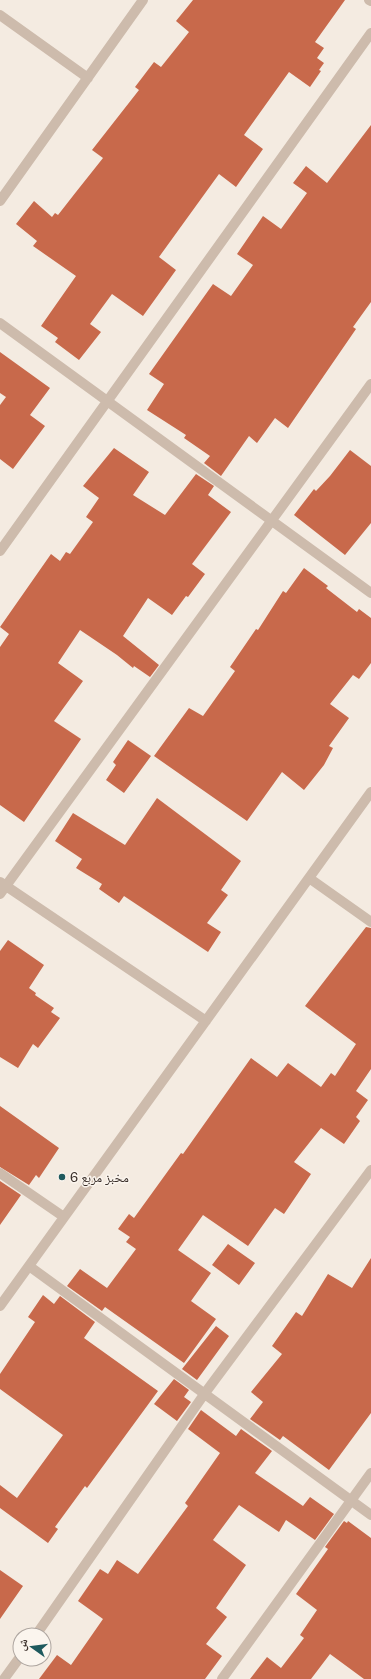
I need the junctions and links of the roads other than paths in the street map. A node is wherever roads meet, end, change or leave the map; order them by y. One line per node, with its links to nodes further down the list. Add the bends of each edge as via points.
1 (143, 0): 4 (street)
2 (0, 15): 4 (street)
3 (371, 33): 8 (street)
4 (88, 78): 5 (street)
5 (0, 201)
6 (0, 323): 8 (street)
7 (371, 384): 9 (street)
8 (108, 401): 9 (street); 10 (street)
9 (271, 521): 11 (street); 14 (street)
10 (0, 552)
11 (371, 594)
12 (371, 792): 13 (street)
13 (309, 878): 15 (street); 16 (street)
14 (2, 887): 16 (street)
15 (371, 922)
16 (206, 1021): 19 (street)
17 (371, 1170): 22 (street)
18 (0, 1173): 19 (street)
19 (64, 1217): 20 (street)
20 (29, 1266): 21 (street); 22 (street)
21 (0, 1306)
22 (205, 1393): 24 (street); 26 (street)
23 (371, 1473): 24 (street)
24 (351, 1500): 25 (street); 29 (street)
25 (371, 1515)
26 (42, 1627)
27 (13, 1667): 28 (street)
28 (4, 1679)
29 (222, 1679)

